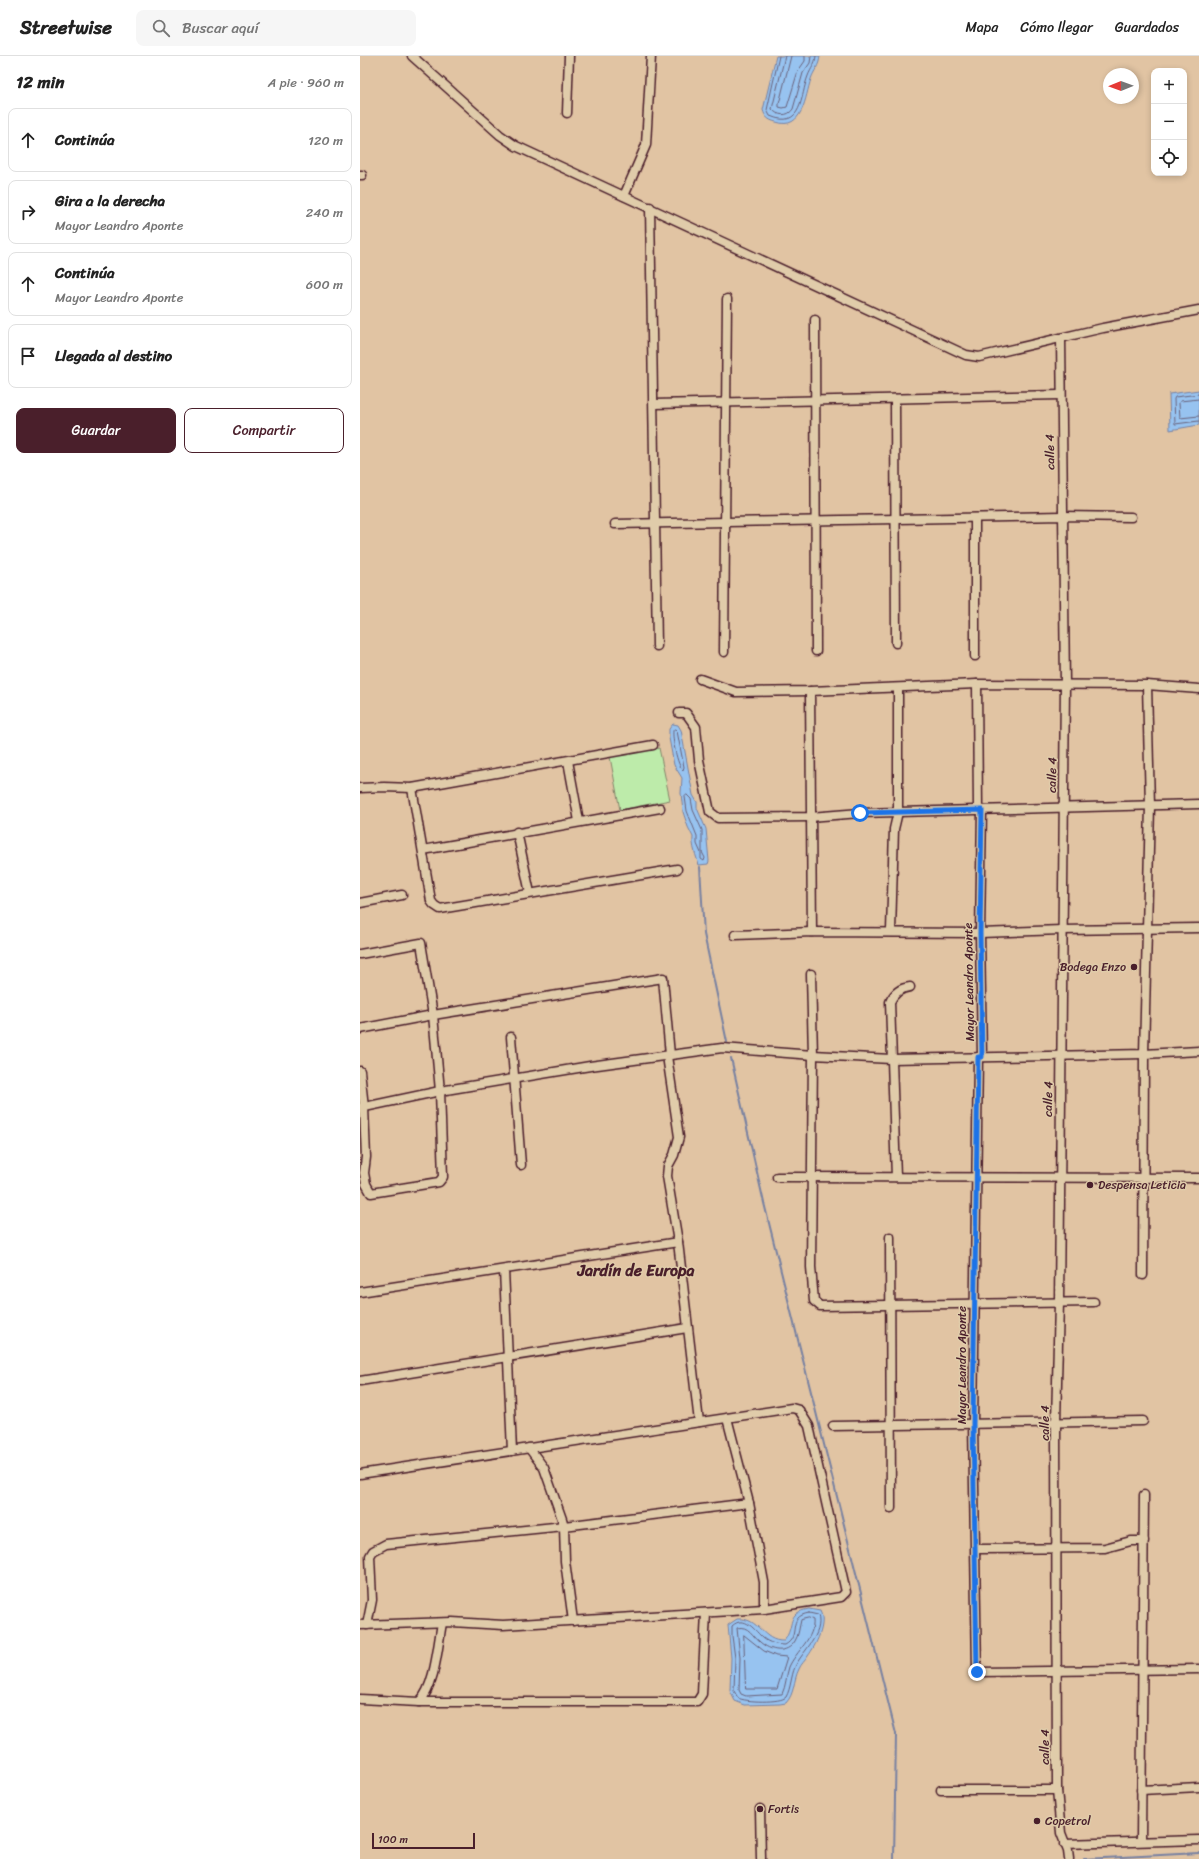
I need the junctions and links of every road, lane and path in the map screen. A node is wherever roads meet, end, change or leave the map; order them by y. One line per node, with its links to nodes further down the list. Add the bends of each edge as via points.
1 (412, 56): 5 (street, via 500,135 516,146)
2 (570, 56): 4 (street)
3 (650, 56): 5 (street, via 646,145)
4 (567, 113)
5 (624, 196): 6 (street)
6 (650, 207): 10 (street, via 966,354 979,357); 15 (street)
7 (727, 299): 14 (street)
8 (1199, 310): 10 (street)
9 (815, 320): 13 (street)
10 (1061, 338): 11 (street, calle 4)
11 (1061, 395): 12 (street); 16 (street, calle 4)
12 (895, 399): 13 (street); 19 (street)
13 (815, 400): 14 (street); 20 (street)
14 (726, 402): 15 (street); 21 (street)
15 (654, 404): 22 (street)
16 (1062, 516): 17 (street); 18 (street); 31 (street, calle 4)
17 (1131, 517)
18 (975, 518): 19 (street); 28 (street)
19 (895, 519): 20 (street); 24 (street)
20 (815, 520): 21 (street); 26 (street)
21 (725, 522): 22 (street); 27 (street)
22 (656, 523): 23 (street); 25 (street)
23 (615, 524)
24 (896, 643)
25 (657, 646)
26 (816, 651)
27 (724, 652)
28 (975, 656)
29 (700, 679): 35 (street, via 736,692)
30 (977, 684): 31 (street); 33 (street); 45 (street, Mayor Leandro Aponte)
31 (1064, 685): 32 (street); 43 (street, calle 4)
32 (1147, 685): 34 (street); 42 (street)
33 (898, 688): 35 (street); 46 (street)
34 (1199, 690)
35 (810, 691): 47 (street)
36 (679, 713): 47 (street, via 686,713 696,727 699,760 710,812 718,818)
37 (652, 745): 38 (street)
38 (568, 761): 40 (street); 48 (street)
39 (360, 788): 40 (street)
40 (412, 788): 50 (street)
41 (1199, 804): 42 (street)
42 (1150, 806): 43 (street); 56 (street)
43 (1063, 807): 45 (street); 57 (street, calle 4)
44 (660, 808): 48 (street)
45 (980, 810): 46 (street); 60 (street, Mayor Leandro Aponte)
46 (898, 812): 47 (street); 58 (street, via 894,828)
47 (810, 817): 59 (street)
48 (579, 821): 49 (street)
49 (517, 832): 50 (street); 52 (street)
50 (423, 850): 52 (street, via 431,900 440,909)
51 (676, 869): 52 (street)
52 (530, 893)
53 (402, 895): 54 (street)
54 (360, 903)
55 (1199, 928): 56 (street)
56 (1146, 929): 57 (street); 70 (street)
57 (1062, 930): 60 (street); 69 (street, calle 4)
58 (891, 931): 59 (street); 60 (street)
59 (812, 932): 61 (street)
60 (980, 933): 73 (street, Mayor Leandro Aponte)
61 (735, 935)
62 (360, 954): 65 (street, via 421,943)
63 (811, 974): 72 (street)
64 (910, 987): 74 (street, via 893,994 890,1002)
65 (433, 1015): 66 (street); 71 (street, via 663,978); 77 (street)
66 (360, 1029)
67 (511, 1037): 76 (street)
68 (1199, 1051): 70 (street)
69 (1061, 1054): 70 (street); 73 (street); 84 (street, calle 4)
70 (1144, 1054): 85 (street)
71 (668, 1055): 72 (street, via 722,1048); 76 (street); 88 (street, via 679,1137 667,1176)
72 (813, 1055): 74 (street); 82 (street)
73 (980, 1057): 74 (street); 80 (street, Mayor Leandro Aponte)
74 (891, 1059): 83 (street)
75 (360, 1071): 78 (street)
76 (516, 1079): 77 (street); 79 (street)
77 (440, 1091): 78 (street); 78 (street, via 443,1177 439,1182 372,1193 366,1184 364,1173 366,1157)
78 (362, 1108)
79 (521, 1165)
80 (976, 1176): 83 (street); 84 (street); 95 (street, Mayor Leandro Aponte)
81 (777, 1177): 82 (street)
82 (812, 1177): 83 (street); 94 (street, via 811,1267 814,1301 820,1306)
83 (896, 1177)
84 (1059, 1178): 85 (street); 92 (street, calle 4)
85 (1143, 1178): 86 (street); 90 (street)
86 (1199, 1178)
87 (890, 1237): 94 (street)
88 (678, 1242): 89 (street); 96 (street)
89 (504, 1270): 91 (street); 97 (street)
90 (1143, 1275)
91 (360, 1292)
92 (1059, 1302): 93 (street); 95 (street); 101 (street, calle 4)
93 (1094, 1302)
94 (890, 1305): 95 (street); 105 (street)
95 (974, 1305): 103 (street, Mayor Leandro Aponte)
96 (687, 1328): 97 (street); 100 (street)
97 (508, 1358): 98 (street); 107 (street)
98 (360, 1381)
99 (727, 1418): 100 (street); 110 (street); 116 (street, via 792,1408 800,1410 809,1426 846,1586 846,1592 841,1597)
100 (699, 1422): 106 (street)
101 (1056, 1422): 102 (street); 103 (street); 115 (street, calle 4)
102 (1143, 1422)
103 (973, 1424): 105 (street); 114 (street, Mayor Leandro Aponte)
104 (833, 1426): 105 (street)
105 (890, 1426): 111 (street)
106 (530, 1448): 107 (street); 112 (street, via 544,1468)
107 (512, 1451): 108 (street)
108 (360, 1474)
109 (1144, 1495): 113 (street)
110 (749, 1503): 112 (street); 116 (street, via 764,1582)
111 (891, 1508)
112 (564, 1526): 118 (street, via 564,1561); 120 (street, via 386,1544 373,1551 370,1556 372,1600)
113 (1144, 1541): 115 (street, via 1131,1541 1105,1548); 121 (street)
114 (976, 1549): 115 (street); 123 (street, Mayor Leandro Aponte, via 977,1672)
115 (1057, 1549): 123 (street, calle 4)
116 (764, 1610): 117 (street)
117 (706, 1613): 118 (street); 125 (street, via 702,1694 697,1702)
118 (573, 1621): 119 (street, via 503,1626)
119 (442, 1623): 120 (street); 125 (street, via 431,1682 425,1697)
120 (364, 1625)
121 (1142, 1669): 122 (street); 123 (street); 129 (street)
122 (1199, 1669)
123 (1058, 1671): 128 (street, calle 4)
124 (360, 1699): 125 (street)
125 (419, 1702)
126 (1199, 1787): 129 (street)
127 (941, 1790): 128 (street)
128 (1057, 1790): 133 (street, calle 4, via 1061,1833)
129 (1142, 1790): 132 (street)
130 (760, 1809): 134 (street)
131 (1199, 1840): 132 (street)
132 (1141, 1841): 133 (street)
133 (1067, 1851)
134 (761, 1859)

